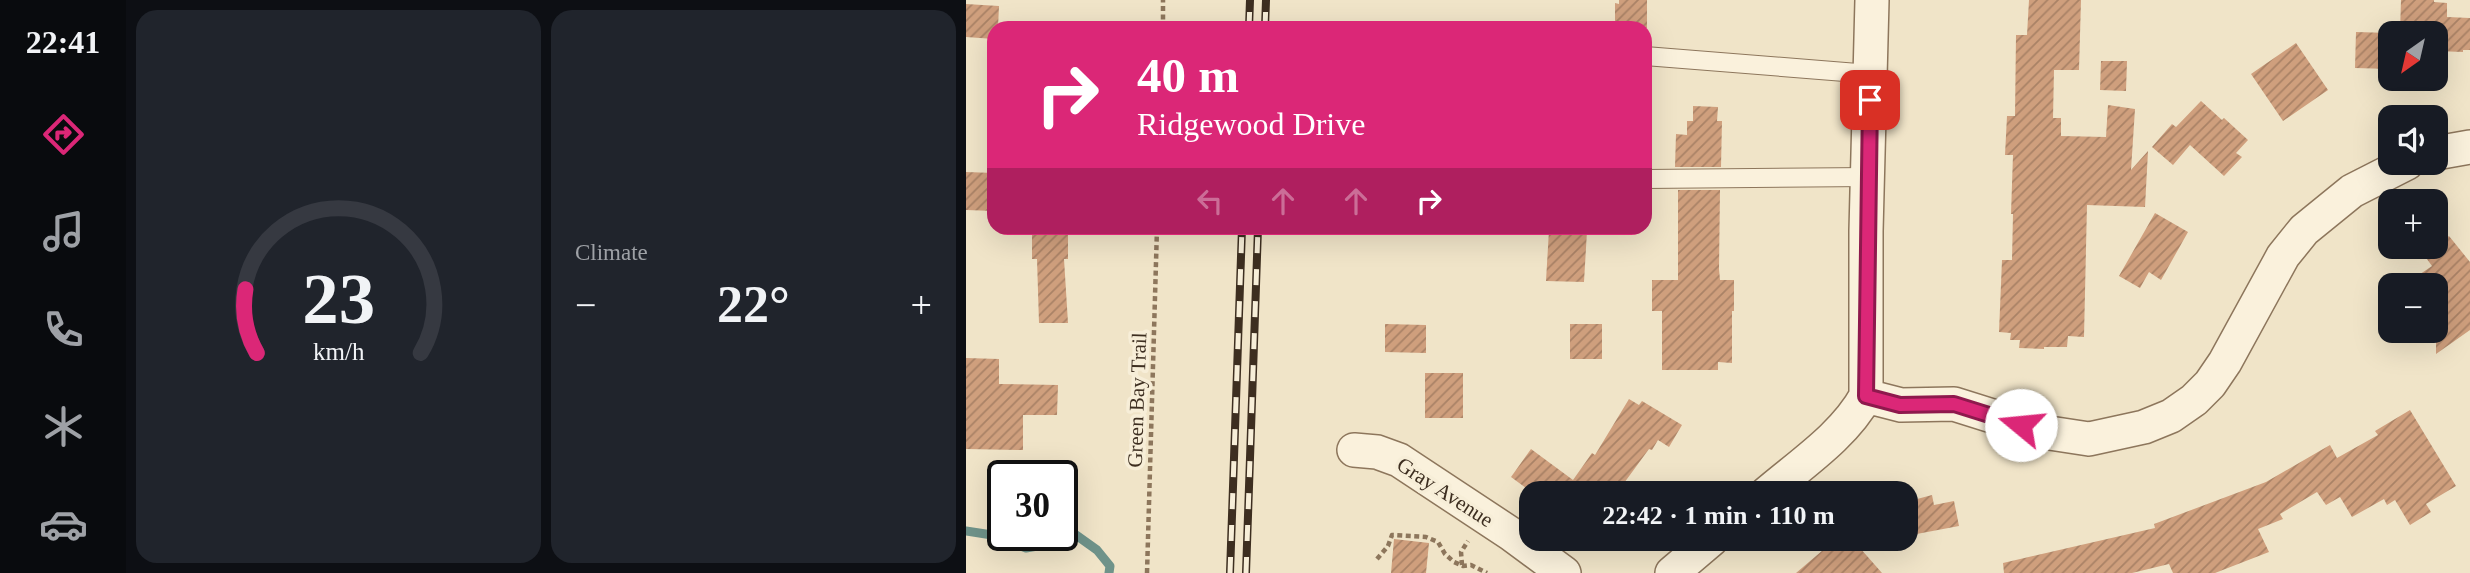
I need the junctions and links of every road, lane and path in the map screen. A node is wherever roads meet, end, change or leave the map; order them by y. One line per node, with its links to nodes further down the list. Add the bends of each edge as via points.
1 (1163, 0): 3 (path)
2 (1872, 0): 5 (street)
3 (1163, 21)
4 (1652, 57): 5 (lane)
5 (1870, 74): 9 (street)
6 (2470, 146): 7 (street)
7 (2448, 151)
8 (2383, 175): 12 (street, via 2352,191 2304,230 2283,256 2210,384 2171,416 2089,439 2043,432 1954,404 1900,405)
9 (1869, 177): 10 (lane); 12 (street)
10 (1652, 179)
11 (1157, 235): 19 (path, Green Bay Trail)
12 (1866, 396): 14 (street, via 1856,414)
13 (1354, 450): 21 (street, Gray Avenue, via 1399,460)
14 (1781, 481)
15 (1470, 538): 18 (path, via 1461,552)
16 (1698, 551): 22 (street)
17 (1377, 559): 18 (path, via 1392,535 1426,537)
18 (1463, 566): 20 (path)
19 (1147, 573)
20 (1487, 573)
21 (1564, 573)
22 (1672, 573)

